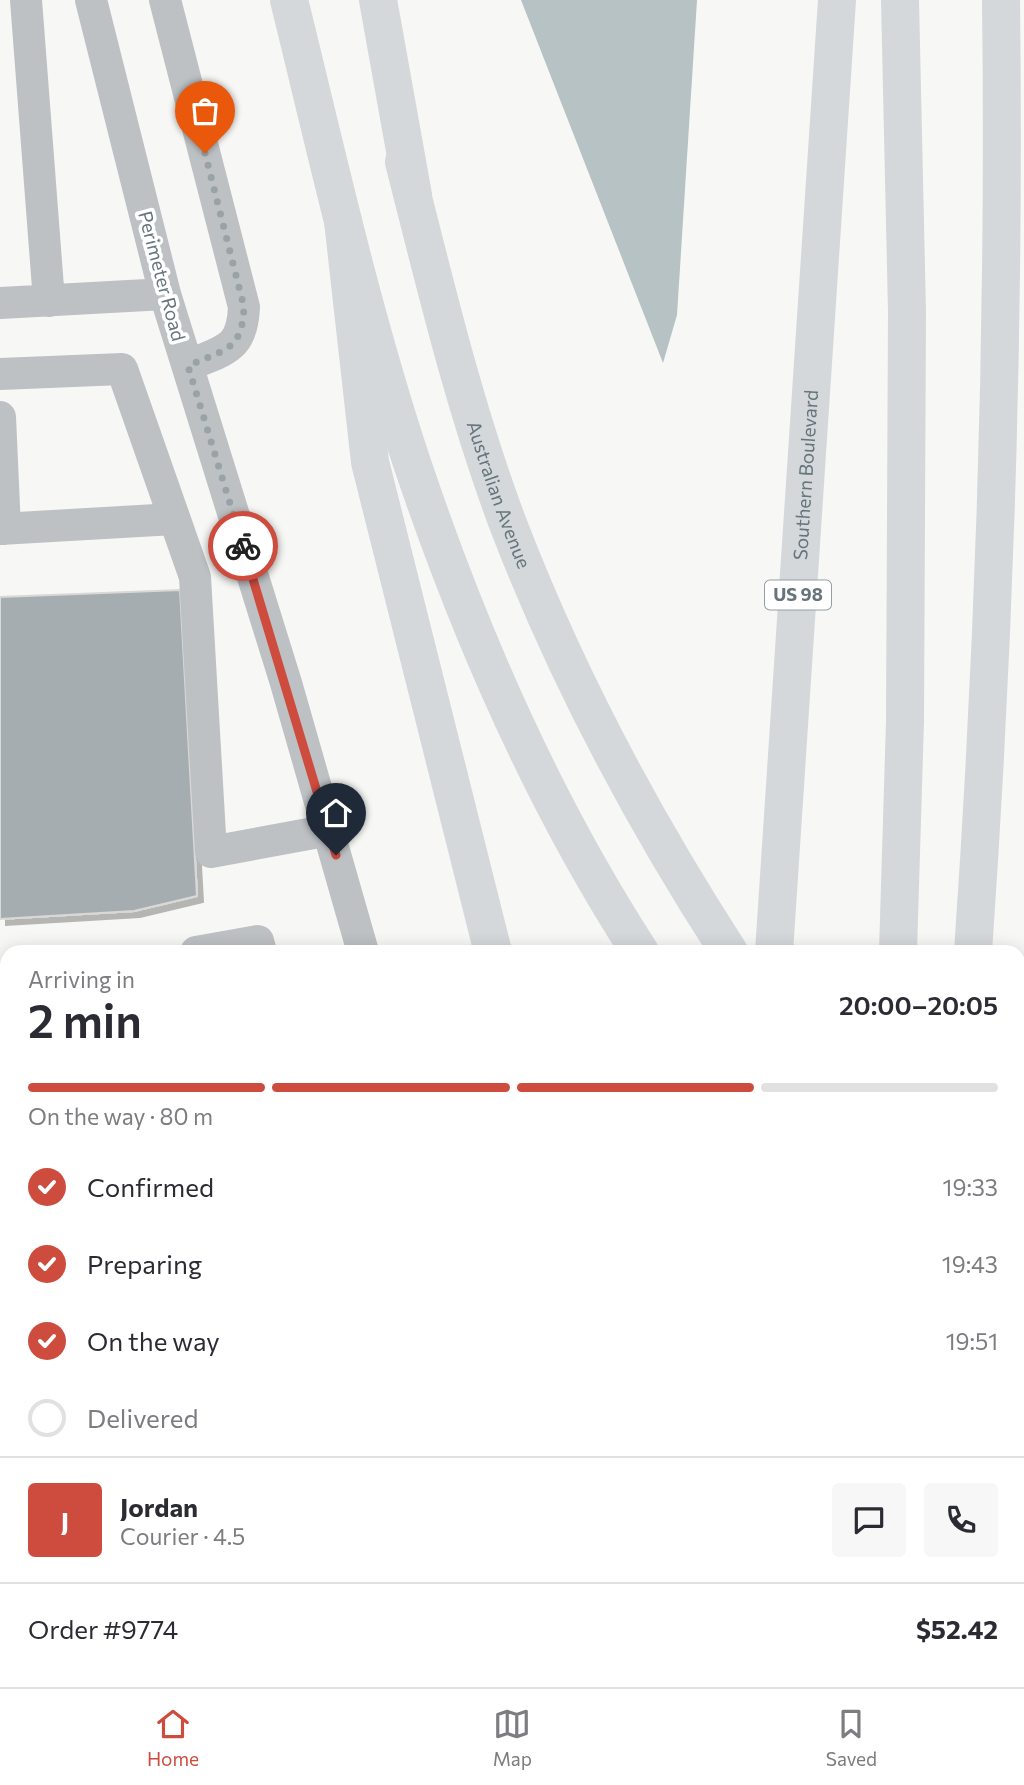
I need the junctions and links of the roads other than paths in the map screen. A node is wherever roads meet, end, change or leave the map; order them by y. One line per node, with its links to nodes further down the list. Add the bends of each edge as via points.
1 (26, 0): 14 (street)
2 (91, 0): 13 (street, Perimeter Road)
3 (165, 0): 16 (street, via 244,307 243,330 233,345)
4 (289, 0): 12 (main road)
5 (363, 0): 11 (main road, Australian Avenue)
6 (379, 0): 11 (main road)
7 (837, 0): 29 (main road, Southern Boulevard / US 98)
8 (900, 0): 30 (main road, via 907,313 905,721)
9 (1001, 0): 10 (main road)
10 (1013, 69): 22 (main road)
11 (413, 195): 28 (main road, Australian Avenue, via 464,393 508,522 603,741)
12 (343, 221): 26 (main road, via 370,462); 27 (main road, via 401,427 459,590 547,785)
13 (166, 294): 14 (street); 16 (street, Perimeter Road)
14 (49, 301): 15 (street)
15 (0, 303)
16 (188, 366): 21 (street, Perimeter Road)
17 (0, 374): 19 (street, via 122,369)
18 (0, 417): 20 (street)
19 (174, 519): 20 (street); 21 (street, via 195,577 211,852)
20 (3, 529)
21 (330, 830): 25 (street, Perimeter Road)
22 (978, 883): 31 (main road); 32 (main road)
23 (235, 945): 24 (street, via 258,941)
24 (259, 945)
25 (361, 945)
26 (491, 945)
27 (636, 945)
28 (725, 945)
29 (774, 945)
30 (898, 945)
31 (974, 945)
32 (984, 945)

